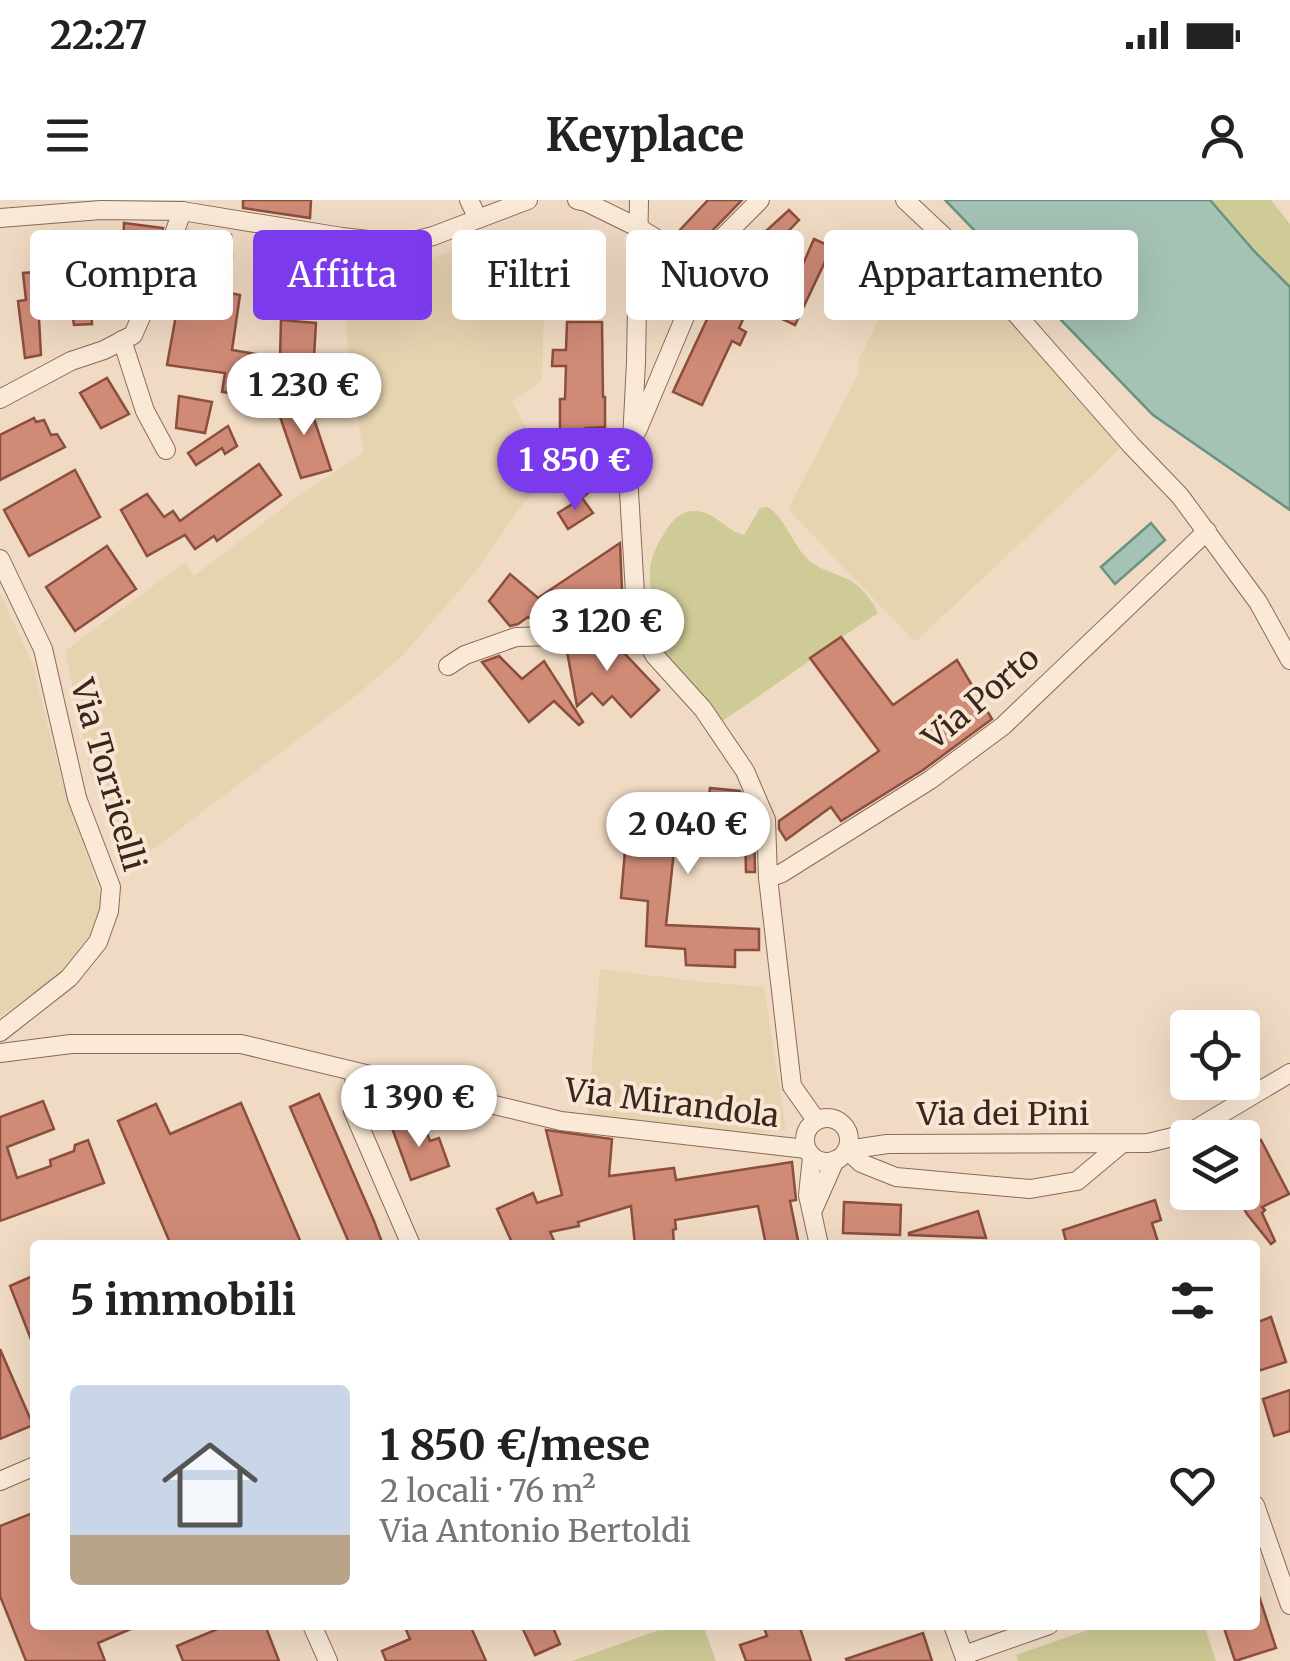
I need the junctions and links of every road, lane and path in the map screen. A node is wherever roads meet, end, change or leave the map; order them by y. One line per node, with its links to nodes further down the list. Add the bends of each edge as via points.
1 (469, 200): 9 (street)
2 (528, 200): 9 (street)
3 (577, 200): 10 (street)
4 (638, 200): 10 (street)
5 (760, 200): 12 (street)
6 (905, 200): 20 (street, via 969,260)
7 (193, 208): 8 (street); 9 (street, via 402,244); 14 (street, via 133,334)
8 (0, 218)
9 (478, 219)
10 (639, 228): 11 (street); 15 (street)
11 (642, 230)
12 (730, 230)
13 (684, 320): 16 (street)
14 (122, 340): 17 (street); 19 (street)
15 (636, 362): 16 (street); 18 (street)
16 (664, 367): 18 (street)
17 (0, 399)
18 (632, 440): 22 (street)
19 (166, 450)
20 (1207, 531): 23 (street); 25 (street, Via Porto, via 1003,726 930,780)
21 (0, 559): 26 (street, Via Torricelli, via 42,649 78,798 111,887 98,942 70,978)
22 (635, 598): 24 (street, via 558,636 516,637); 25 (street, via 655,656 703,708 745,771 766,820)
23 (1290, 660)
24 (448, 666)
25 (768, 878): 30 (street, via 792,1086)
26 (0, 1032)
27 (0, 1053): 28 (street, Via Mirandola, via 71,1044 241,1044)
28 (355, 1073): 34 (street, Via Mirandola, via 561,1122); 37 (street, via 353,1111)
29 (1290, 1073): 32 (street, Via dei Pini, via 1190,1134)
30 (816, 1120): 33 (street, via 843,1124); 34 (street, via 804,1138)
31 (1074, 1144): 32 (street, Via dei Pini); 33 (street, Via dei Pini); 35 (street, via 1086,1158)
32 (1120, 1145): 35 (street, Via dei Pini)
33 (844, 1147): 34 (street, via 822,1162); 35 (street, Via dei Pini, via 861,1163 896,1177 1030,1190); 36 (street)
34 (809, 1153): 36 (street)
35 (1077, 1181)
36 (813, 1210): 38 (street)
37 (409, 1240)
38 (818, 1240)
39 (30, 1468): 40 (street)
40 (0, 1481)
41 (1263, 1553): 42 (street)
42 (1290, 1604)
43 (314, 1630): 47 (street)
44 (955, 1630): 46 (street)
45 (1036, 1630): 46 (street)
46 (965, 1658)
47 (328, 1661)

